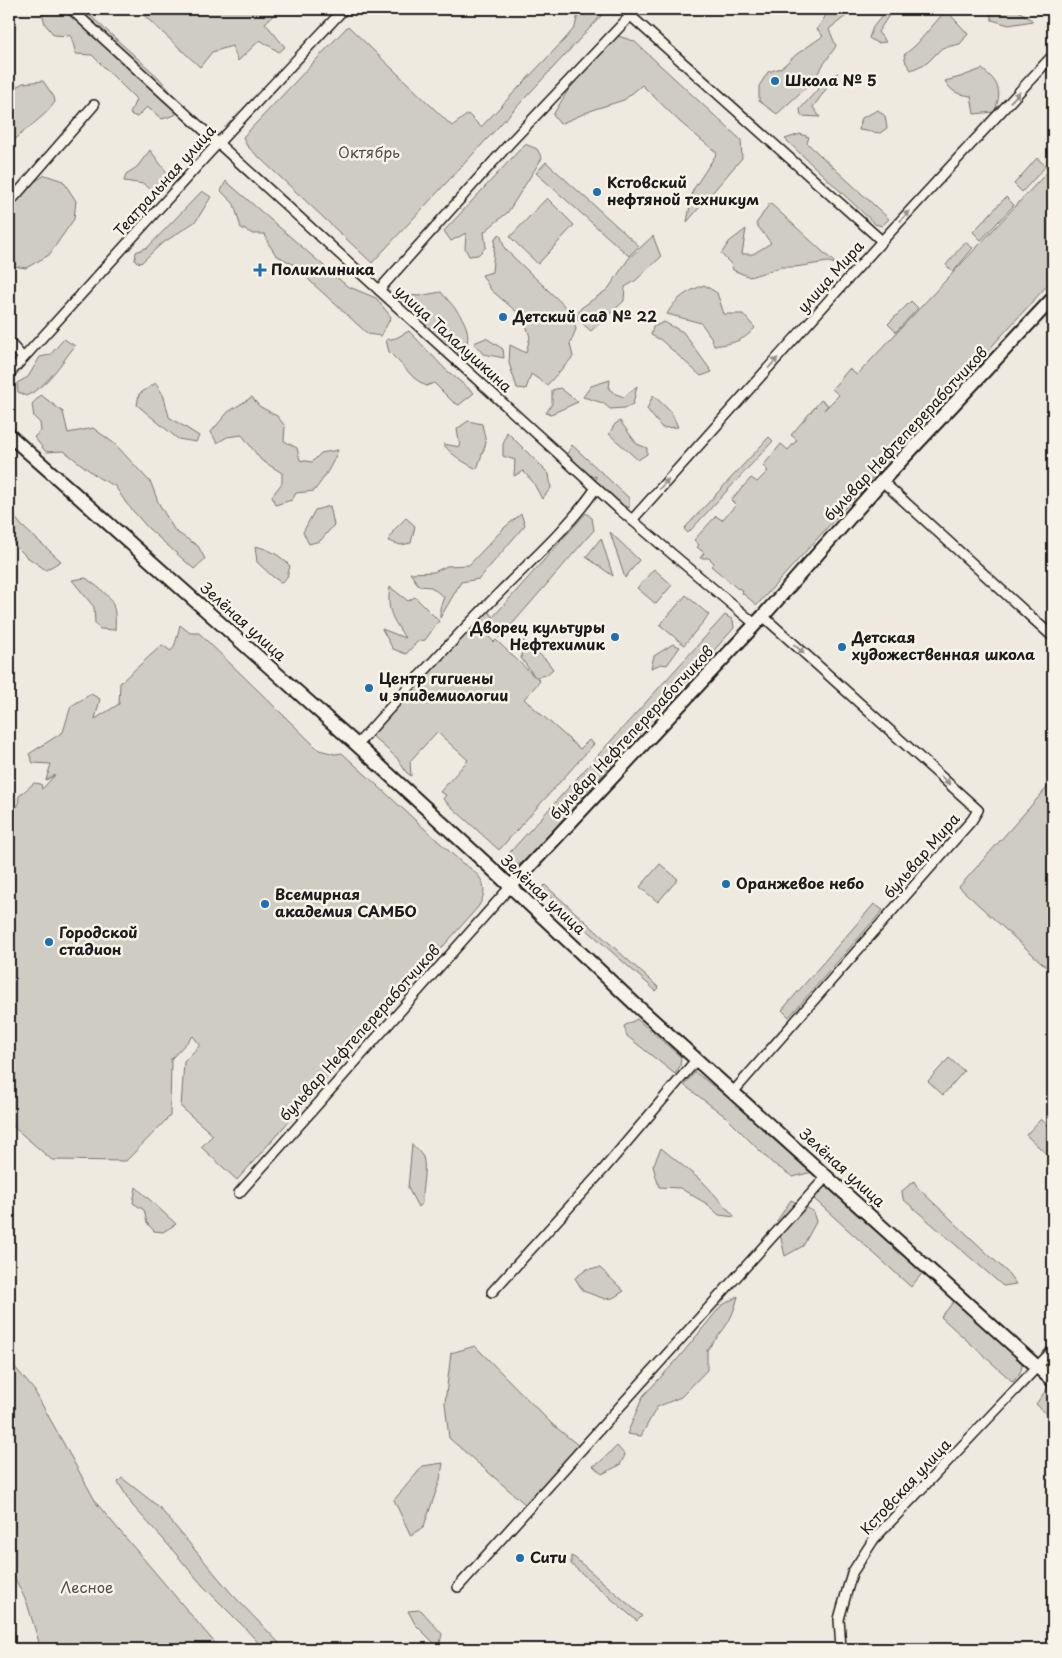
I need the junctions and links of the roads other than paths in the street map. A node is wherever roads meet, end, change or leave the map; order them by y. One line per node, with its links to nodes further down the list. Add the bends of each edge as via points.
1 (71, 9): 7 (street, улица Талалушкина)
2 (344, 9): 7 (street, Театральная улица)
3 (623, 9): 4 (street)
4 (631, 16): 9 (street); 10 (street, via 509,144)
5 (1053, 55): 9 (street, улица Мира, one-way to 5)
6 (94, 105): 8 (street)
7 (219, 143): 10 (street, улица Талалушкина); 13 (street, Театральная улица)
8 (9, 203)
9 (882, 241): 18 (street, улица Мира, one-way to 9)
10 (379, 290): 17 (street, улица Талалушкина)
11 (1053, 298): 16 (main road, бульвар Нефтепереработчиков)
12 (9, 342): 13 (street)
13 (23, 358): 14 (street, Театральная улица)
14 (9, 374)
15 (9, 435): 21 (main road, Зелёная улица)
16 (882, 481): 19 (main road, бульвар Нефтепереработчиков); 20 (street)
17 (596, 488): 18 (street, улица Талалушкина); 21 (street, via 559,532 433,660)
18 (632, 520): 19 (street, улица Талалушкина)
19 (759, 620): 22 (main road, бульвар Нефтепереработчиков); 24 (street, бульвар Мира, one-way to 24, via 978,810 957,838)
20 (1053, 637)
21 (357, 745): 22 (main road, Зелёная улица)
22 (511, 886): 23 (main road, Зелёная улица); 26 (street, бульвар Нефтепереработчиков)
23 (697, 1059): 24 (main road, Зелёная улица); 27 (street, via 603,1170)
24 (734, 1091): 25 (main road, Зелёная улица)
25 (827, 1176): 29 (main road, Зелёная улица); 31 (street)
26 (239, 1193)
27 (492, 1292)
28 (1053, 1350): 29 (street, Кстовская улица)
29 (1038, 1367): 30 (main road, Зелёная улица); 32 (street, Кстовская улица, via 874,1539 852,1572 839,1619)
30 (1053, 1381)
31 (458, 1587)
32 (841, 1649)

